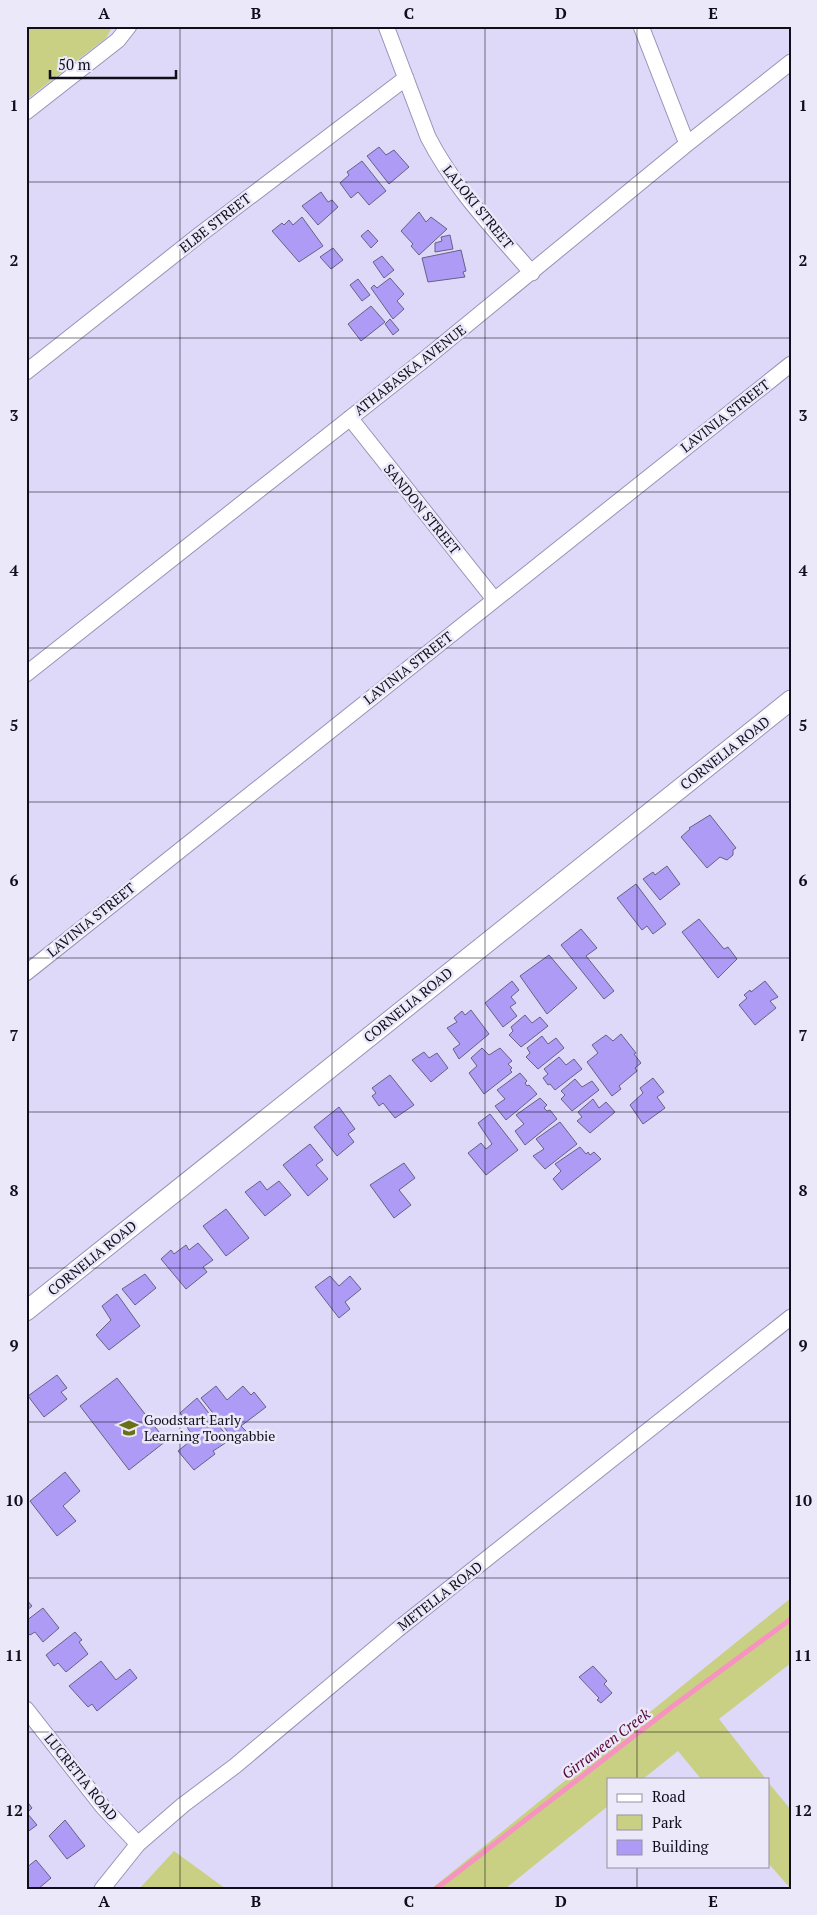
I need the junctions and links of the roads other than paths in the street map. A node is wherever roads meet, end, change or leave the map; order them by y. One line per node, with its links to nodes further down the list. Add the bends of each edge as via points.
1 (129, 26): 6 (street, via 118,40)
2 (386, 26): 5 (street, LALOKI STREET)
3 (641, 26): 7 (street)
4 (791, 62): 7 (street, ATHABASKA AVENUE)
5 (406, 78): 8 (street, LALOKI STREET, via 428,138 446,170); 10 (street, ELBE STREET)
6 (26, 112)
7 (687, 144): 8 (street, ATHABASKA AVENUE)
8 (532, 273): 11 (street, ATHABASKA AVENUE)
9 (791, 364): 12 (street, LAVINIA STREET)
10 (26, 372)
11 (350, 418): 12 (street, SANDON STREET); 13 (street, ATHABASKA AVENUE)
12 (494, 599): 15 (street, LAVINIA STREET)
13 (26, 674)
14 (791, 700): 16 (street, CORNELIA ROAD)
15 (26, 973)
16 (26, 1311)
17 (791, 1317): 19 (street, METELLA ROAD, via 367,1654)
18 (26, 1709): 19 (street, LUCRETIA ROAD)
19 (138, 1844): 20 (street, METELLA ROAD)
20 (102, 1889)

